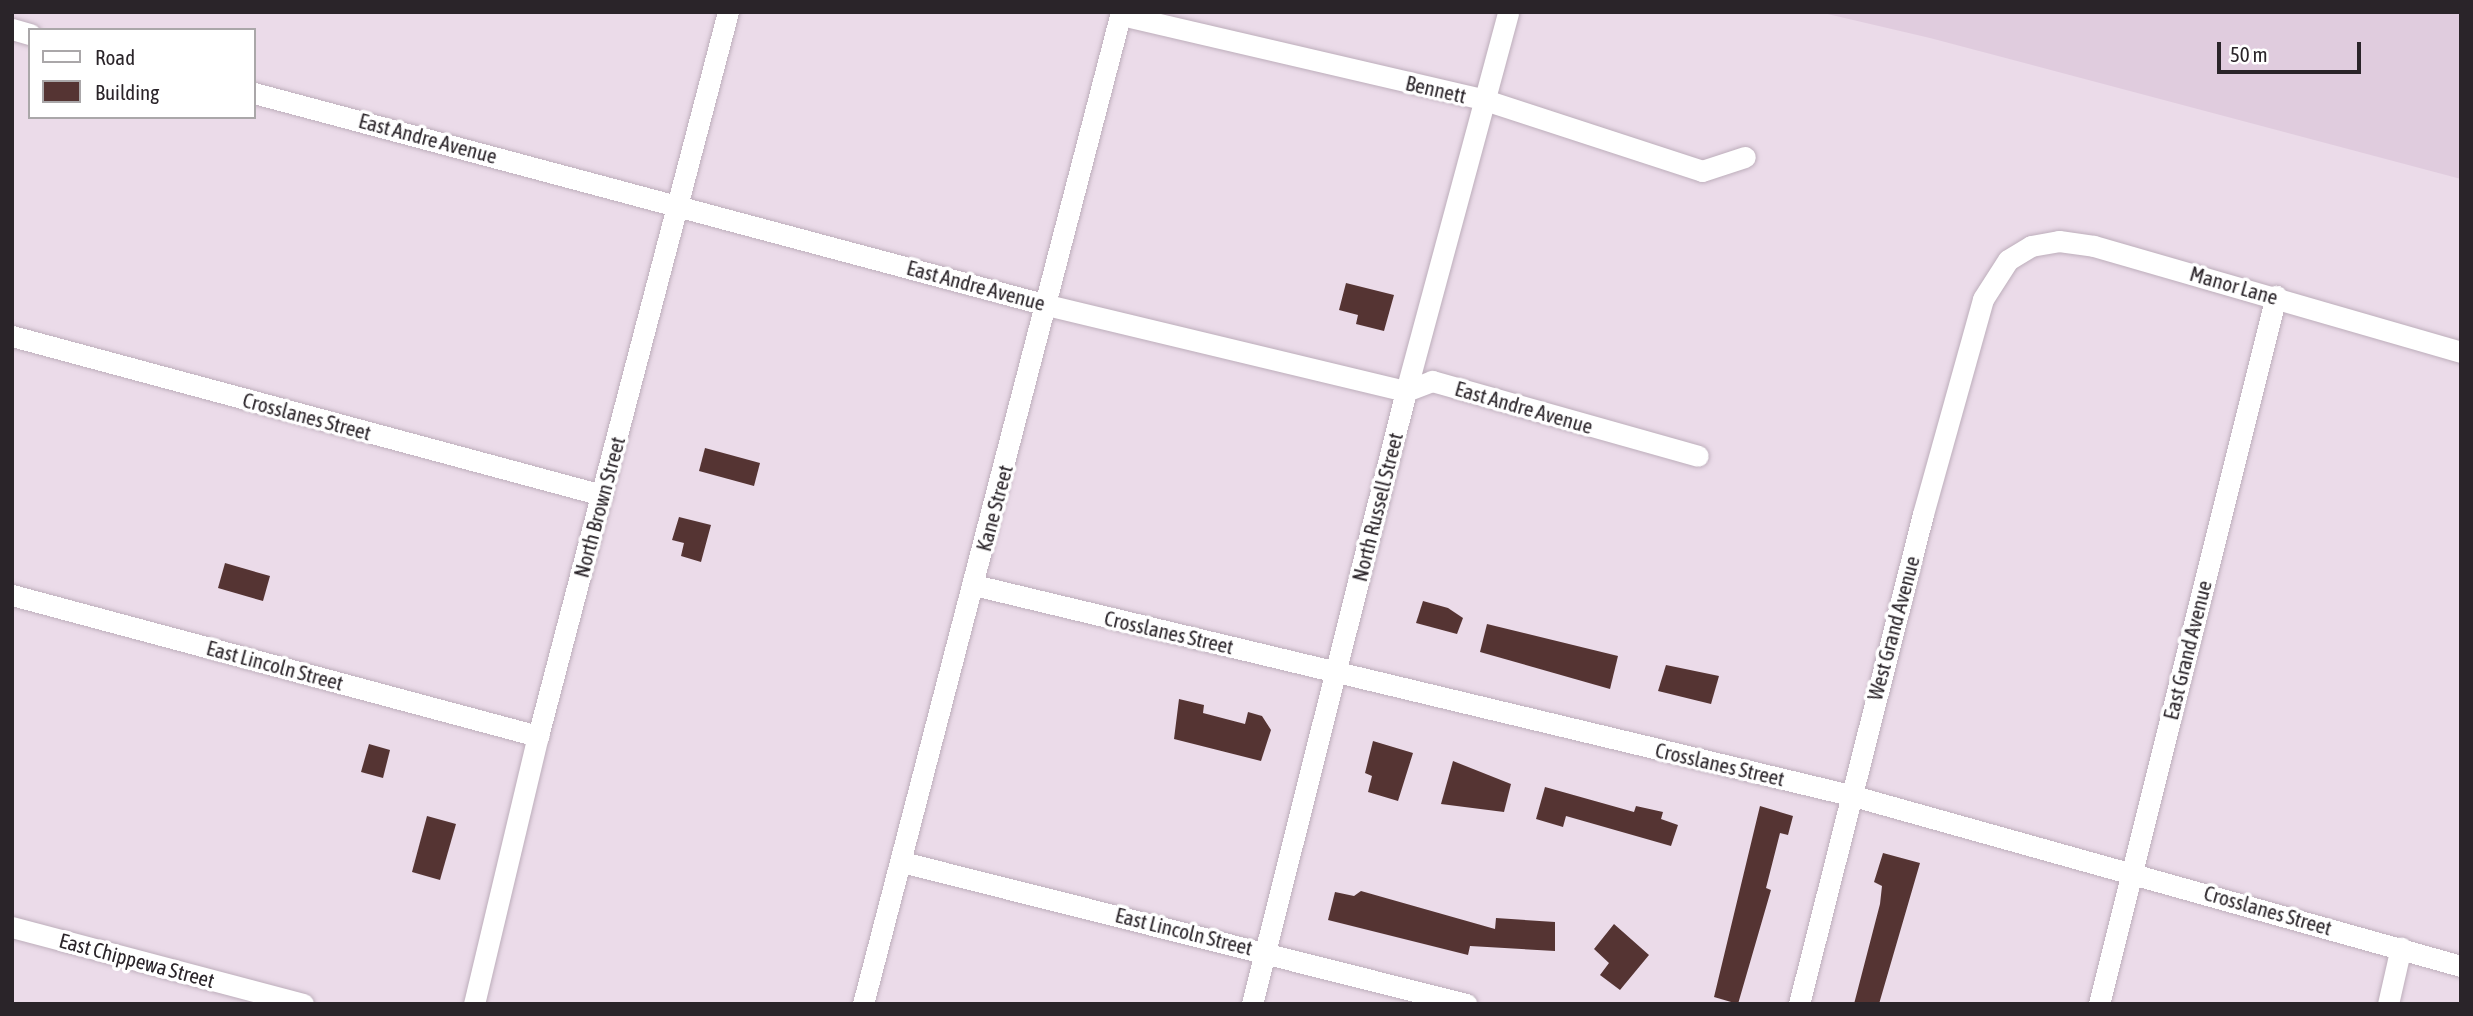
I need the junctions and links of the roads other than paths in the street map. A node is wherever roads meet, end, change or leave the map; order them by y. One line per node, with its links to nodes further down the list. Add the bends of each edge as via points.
1 (728, 12): 7 (street, North Brown Street)
2 (1508, 12): 5 (street, North Russell Street)
3 (1121, 14): 5 (street, Bennett); 10 (street, Kane Street)
4 (256, 94): 7 (street, East Andre Avenue)
5 (1485, 100): 6 (street, Bennett, via 1702,171); 13 (street, North Russell Street)
6 (1745, 157)
7 (681, 205): 10 (street, East Andre Avenue); 15 (street, North Brown Street)
8 (2008, 260): 9 (street, Manor Lane, via 2031,246 2059,241 2094,246); 20 (street, West Grand Avenue, via 1983,299)
9 (2276, 296): 12 (street, Manor Lane); 22 (street, East Grand Avenue)
10 (1047, 305): 13 (street, East Andre Avenue); 16 (street, Kane Street)
11 (12, 336): 15 (street, Crosslanes Street)
12 (2461, 352)
13 (1406, 391): 14 (street, East Andre Avenue, via 1432,382); 18 (street, North Russell Street)
14 (1698, 456)
15 (602, 495): 19 (street, North Brown Street)
16 (974, 585): 18 (street, Crosslanes Street); 21 (street, Kane Street)
17 (12, 595): 19 (street, East Lincoln Street)
18 (1337, 672): 20 (street, Crosslanes Street); 25 (street, North Russell Street)
19 (538, 736): 28 (street, North Brown Street)
20 (1850, 795): 22 (street, Crosslanes Street); 32 (street, West Grand Avenue)
21 (902, 862): 25 (street, East Lincoln Street); 29 (street, Kane Street)
22 (2132, 872): 24 (street, Crosslanes Street); 33 (street, East Grand Avenue)
23 (12, 927): 27 (street, East Chippewa Street)
24 (2401, 947): 26 (street, Crosslanes Street); 34 (street)
25 (1265, 950): 30 (street, North Russell Street); 31 (street, East Lincoln Street)
26 (2461, 966)
27 (303, 1004)
28 (474, 1004)
29 (863, 1004)
30 (1252, 1004)
31 (1466, 1004)
32 (1799, 1004)
33 (2099, 1004)
34 (2388, 1004)

